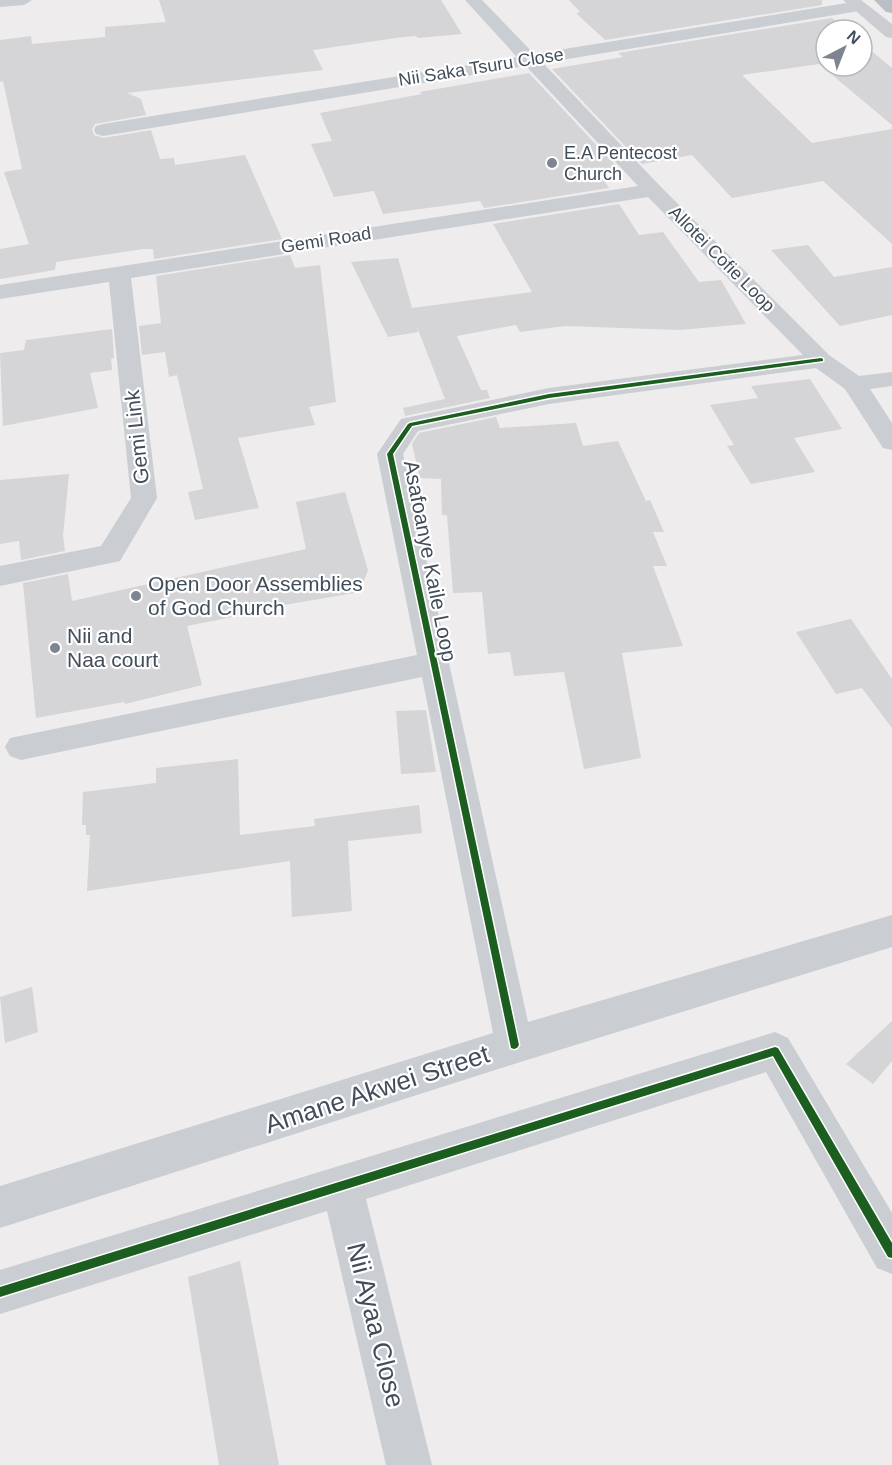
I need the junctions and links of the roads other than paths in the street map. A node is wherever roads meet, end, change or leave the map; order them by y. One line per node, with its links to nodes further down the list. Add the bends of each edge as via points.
1 (24, 0): 4 (street)
2 (473, 0): 8 (street, Allotei Cofie Loop)
3 (882, 0): 6 (highway)
4 (0, 2)
5 (855, 3): 7 (street); 8 (street, Nii Saka Tsuru Close)
6 (892, 8)
7 (892, 33)
8 (531, 59): 9 (street, Nii Saka Tsuru Close); 10 (street, Allotei Cofie Loop)
9 (103, 130)
10 (653, 190): 11 (street, Gemi Road); 13 (street, Allotei Cofie Loop)
11 (119, 272): 12 (street, Gemi Road); 17 (street, Gemi Link, via 144,498 110,554)
12 (0, 292)
13 (821, 360): 15 (street, Allotei Cofie Loop); 18 (street, Asafoanye Kaile Loop, via 549,396 410,425 390,454)
14 (892, 379): 15 (street)
15 (854, 384): 16 (street, Allotei Cofie Loop)
16 (892, 442)
17 (0, 576)
18 (433, 663): 19 (street); 21 (street, Asafoanye Kaile Loop)
19 (21, 747)
20 (892, 931): 21 (street, Amane Akwei Street)
21 (514, 1045): 23 (street, Amane Akwei Street)
22 (342, 1186): 24 (street, via 775,1051); 25 (street); 26 (street, Nii Ayaa Close)
23 (0, 1207)
24 (892, 1253)
25 (0, 1292)
26 (410, 1465)

